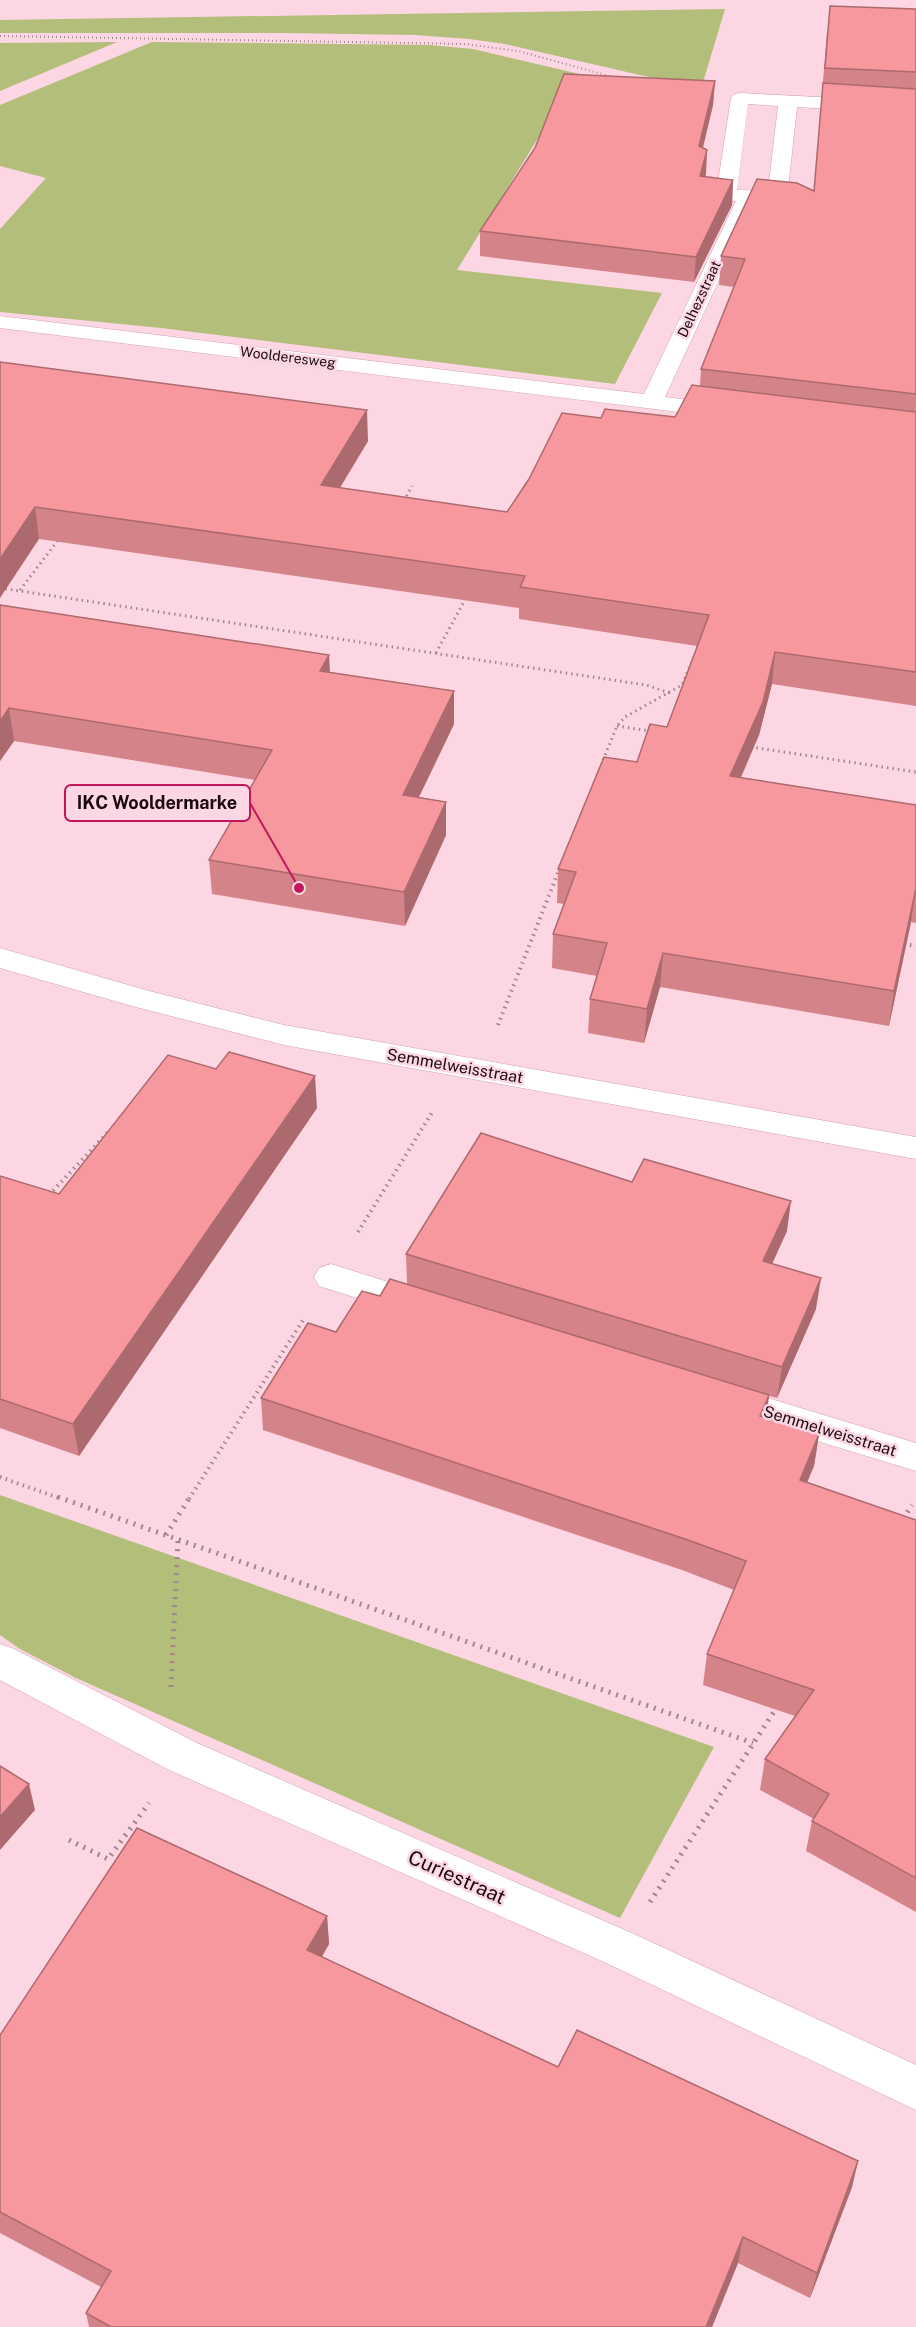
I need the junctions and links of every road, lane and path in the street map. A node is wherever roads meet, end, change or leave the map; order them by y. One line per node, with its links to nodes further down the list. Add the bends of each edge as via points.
1 (0, 36): 2 (path, via 465,44 518,51)
2 (617, 79)
3 (788, 101): 4 (street); 5 (street, via 777,198); 5 (street, via 740,98 726,195)
4 (916, 108)
5 (748, 196): 7 (street, Delhezstraat)
6 (0, 322): 7 (street, Woolderesweg)
7 (651, 402): 8 (street, Woolderesweg)
8 (749, 414)
9 (412, 486): 10 (path)
10 (402, 505)
11 (61, 535): 13 (path)
12 (0, 588): 13 (path)
13 (20, 591): 15 (path)
14 (470, 591): 15 (path)
15 (436, 653): 17 (path, via 646,685)
16 (695, 653): 17 (path, via 682,685)
17 (670, 693): 18 (path)
18 (616, 726): 19 (path); 21 (path)
19 (651, 731)
20 (743, 745): 22 (path)
21 (599, 771)
22 (916, 772)
23 (563, 860): 24 (path)
24 (554, 882): 25 (path); 29 (path)
25 (566, 884)
26 (893, 942): 27 (path)
27 (916, 946)
28 (0, 958): 29 (street, Semmelweisstraat, via 284,1035)
29 (479, 1070): 31 (street, Semmelweisstraat)
30 (117, 1123): 32 (path)
31 (916, 1148)
32 (44, 1200)
33 (331, 1277): 34 (street)
34 (456, 1316)
35 (695, 1390): 36 (street, Semmelweisstraat)
36 (916, 1457)
37 (0, 1478): 40 (path)
38 (916, 1500): 39 (path)
39 (896, 1529)
40 (178, 1540): 43 (path); 44 (path)
41 (0, 1661): 44 (street, Curiestraat)
42 (779, 1704): 43 (path)
43 (753, 1743): 46 (path)
44 (175, 1752): 45 (path, via 108,1859); 46 (street, Curiestraat)
45 (69, 1840)
46 (619, 1948): 47 (street, Curiestraat)
47 (916, 2088)

